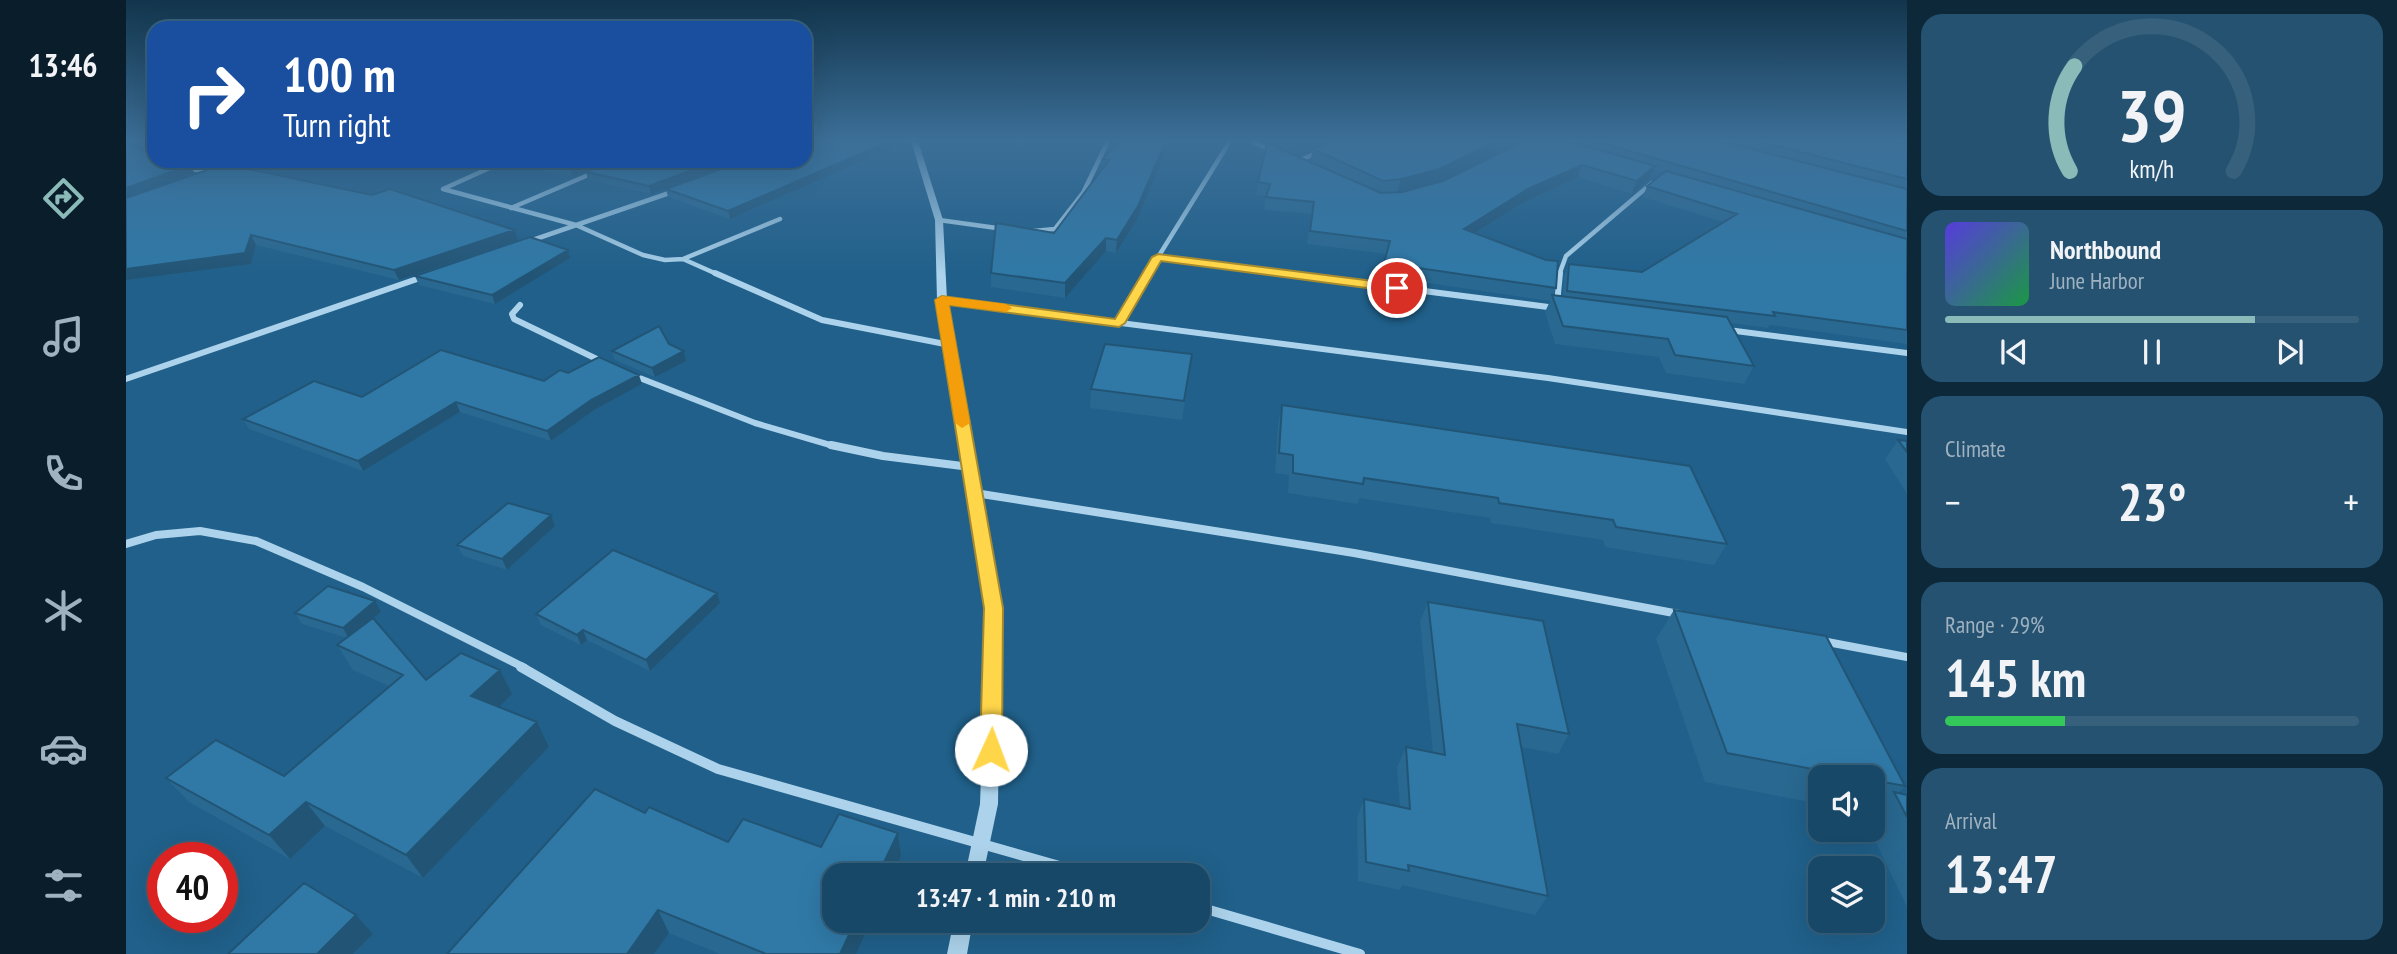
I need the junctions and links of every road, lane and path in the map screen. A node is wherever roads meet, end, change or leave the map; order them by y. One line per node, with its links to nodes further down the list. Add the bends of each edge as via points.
1 (450, 186): 8 (street, via 443,189)
2 (565, 186): 8 (street)
3 (688, 186): 11 (street)
4 (928, 186): 10 (street)
5 (1087, 186): 13 (street, via 1055,229)
6 (1202, 186): 15 (street)
7 (1649, 186): 20 (street, via 1566,256 1560,268)
8 (510, 209): 11 (street)
9 (780, 219): 16 (street)
10 (939, 220): 12 (street); 18 (street)
11 (576, 225): 14 (street); 16 (street, via 643,255)
12 (1007, 230)
13 (1020, 232)
14 (523, 243)
15 (1158, 257): 20 (street); 22 (street)
16 (683, 259): 24 (street, via 822,320)
17 (430, 274): 28 (street)
18 (942, 300): 22 (street); 24 (street)
19 (520, 305): 26 (street, via 514,318)
20 (1556, 308): 21 (street)
21 (1570, 310)
22 (1119, 323): 29 (street, via 1548,378)
23 (1718, 329): 25 (street)
24 (950, 345): 30 (street)
25 (1907, 353)
26 (613, 366)
27 (624, 371): 30 (street, via 801,438 924,464)
28 (126, 379)
29 (1907, 432)
30 (970, 467): 31 (street)
31 (975, 492): 33 (street, via 1354,553); 36 (street, via 994,608 995,642 989,804)
32 (126, 544): 36 (street, via 201,531 256,541 363,587 556,684 615,721 718,769)
33 (1691, 617)
34 (1813, 639): 35 (street)
35 (1907, 657)
36 (981, 842): 37 (street); 38 (street)
37 (977, 863)
38 (1051, 863)
39 (1210, 909): 42 (street)
40 (961, 933): 41 (street)
41 (957, 954)
42 (1360, 954)

